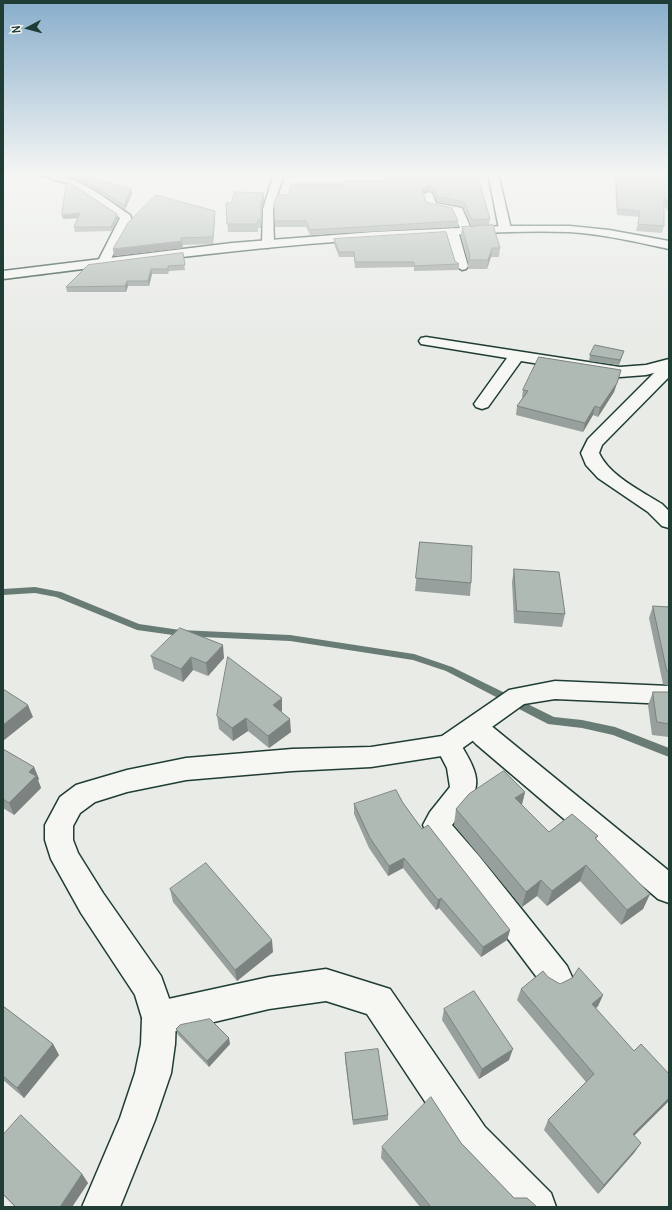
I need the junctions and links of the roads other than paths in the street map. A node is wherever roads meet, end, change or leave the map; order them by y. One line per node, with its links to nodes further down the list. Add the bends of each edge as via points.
1 (121, 229): 9 (street)
2 (268, 229): 7 (street)
3 (496, 229): 6 (street)
4 (583, 229): 8 (street)
5 (452, 231): 6 (street); 7 (street); 10 (street)
6 (466, 231)
7 (268, 244): 9 (street)
8 (669, 245)
9 (103, 264): 11 (street)
10 (462, 266)
11 (3, 276)
12 (426, 341): 13 (street)
13 (516, 356): 14 (street, via 620,372); 15 (street)
14 (669, 365): 16 (street, via 594,443 590,453 595,465 604,474 655,508)
15 (482, 404)
16 (669, 522)
17 (669, 695): 18 (street, via 548,691 518,696)
18 (475, 727): 19 (street); 20 (street)
19 (448, 745): 21 (street, via 464,780 462,793 438,825 440,831); 22 (street, via 371,757 292,760 186,769 127,781 86,793 70,805 59,825 59,840 66,859 92,903 149,987)
20 (669, 889)
21 (556, 977)
22 (159, 1018): 23 (street, via 153,1073 137,1120); 24 (street, via 269,993 326,985 378,1001 472,1140)
23 (101, 1207)
24 (537, 1207)

